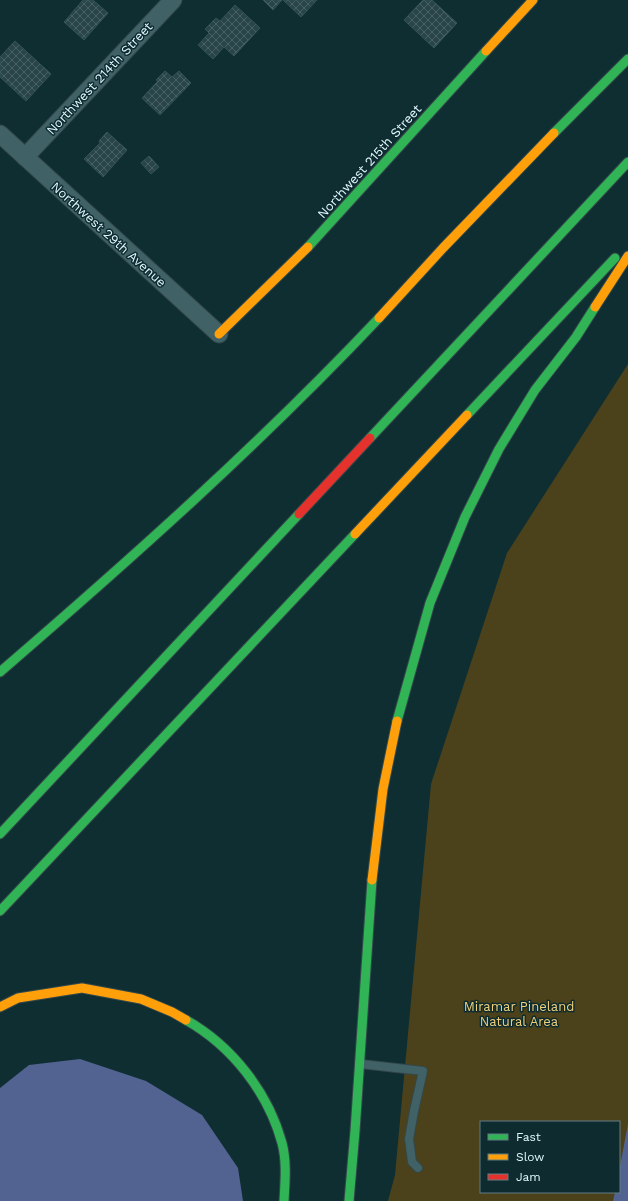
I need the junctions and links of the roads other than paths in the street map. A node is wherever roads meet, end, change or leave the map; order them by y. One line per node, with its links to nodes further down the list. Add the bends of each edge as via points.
1 (172, 0): 5 (street, Northwest 214th Street)
2 (533, 0): 8 (main road, Northwest 215th Street, via 317,238)
3 (628, 58): 9 (main road, via 270,429 171,522)
4 (0, 134): 5 (street, Northwest 29th Avenue)
5 (24, 157): 8 (street, Northwest 29th Avenue)
6 (628, 162): 10 (main road)
7 (625, 253): 11 (main road); 13 (main road, via 576,337 535,390 499,449 465,517 430,603 397,719 383,789 372,878)
8 (220, 334)
9 (0, 672)
10 (0, 834)
11 (0, 911)
12 (0, 1007): 15 (main road, via 18,998 82,988 141,999 197,1026 234,1058 264,1098 282,1144 285,1168)
13 (360, 1064): 14 (lane, via 423,1071 409,1139 412,1162); 16 (main road)
14 (418, 1168)
15 (284, 1201)
16 (349, 1201)

